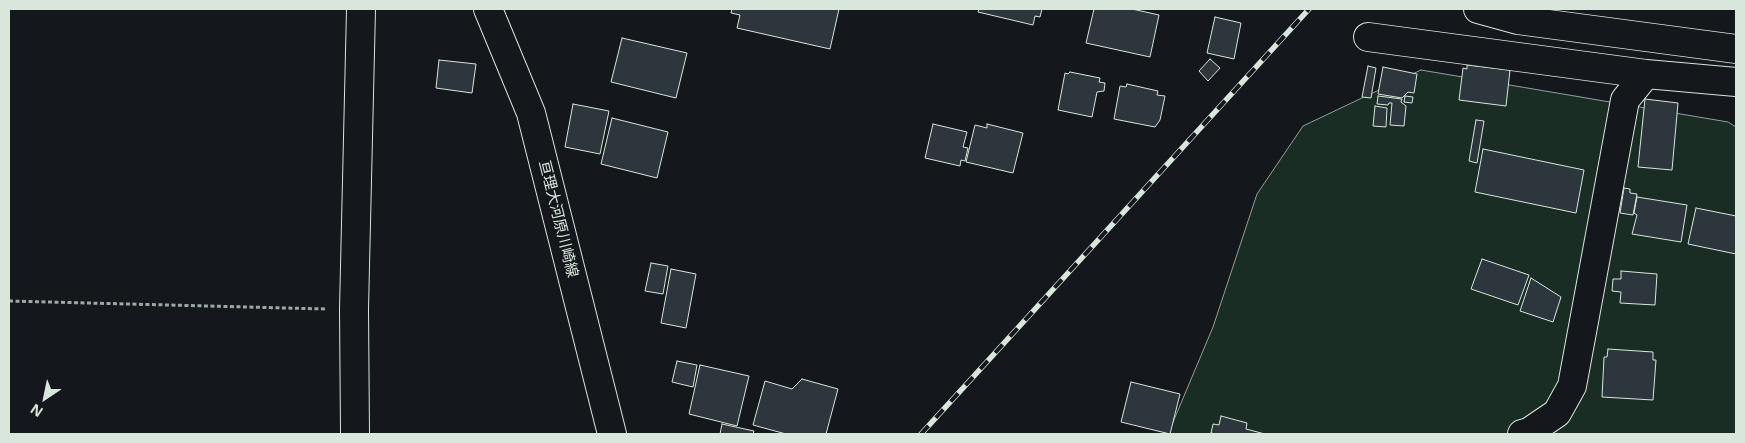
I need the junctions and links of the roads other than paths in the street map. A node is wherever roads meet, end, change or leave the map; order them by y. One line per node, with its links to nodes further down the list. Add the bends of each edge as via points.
1 (362, 9): 8 (street, via 354,309)
2 (488, 9): 9 (street, 亘理大河原川崎線, via 531,113)
3 (1478, 9): 5 (street, via 1518,20)
4 (1368, 37): 6 (street)
5 (1736, 49)
6 (1646, 74): 7 (street); 10 (street, via 1625,100 1572,386 1557,413)
7 (1736, 82)
8 (355, 434)
9 (612, 434)
10 (1522, 434)

